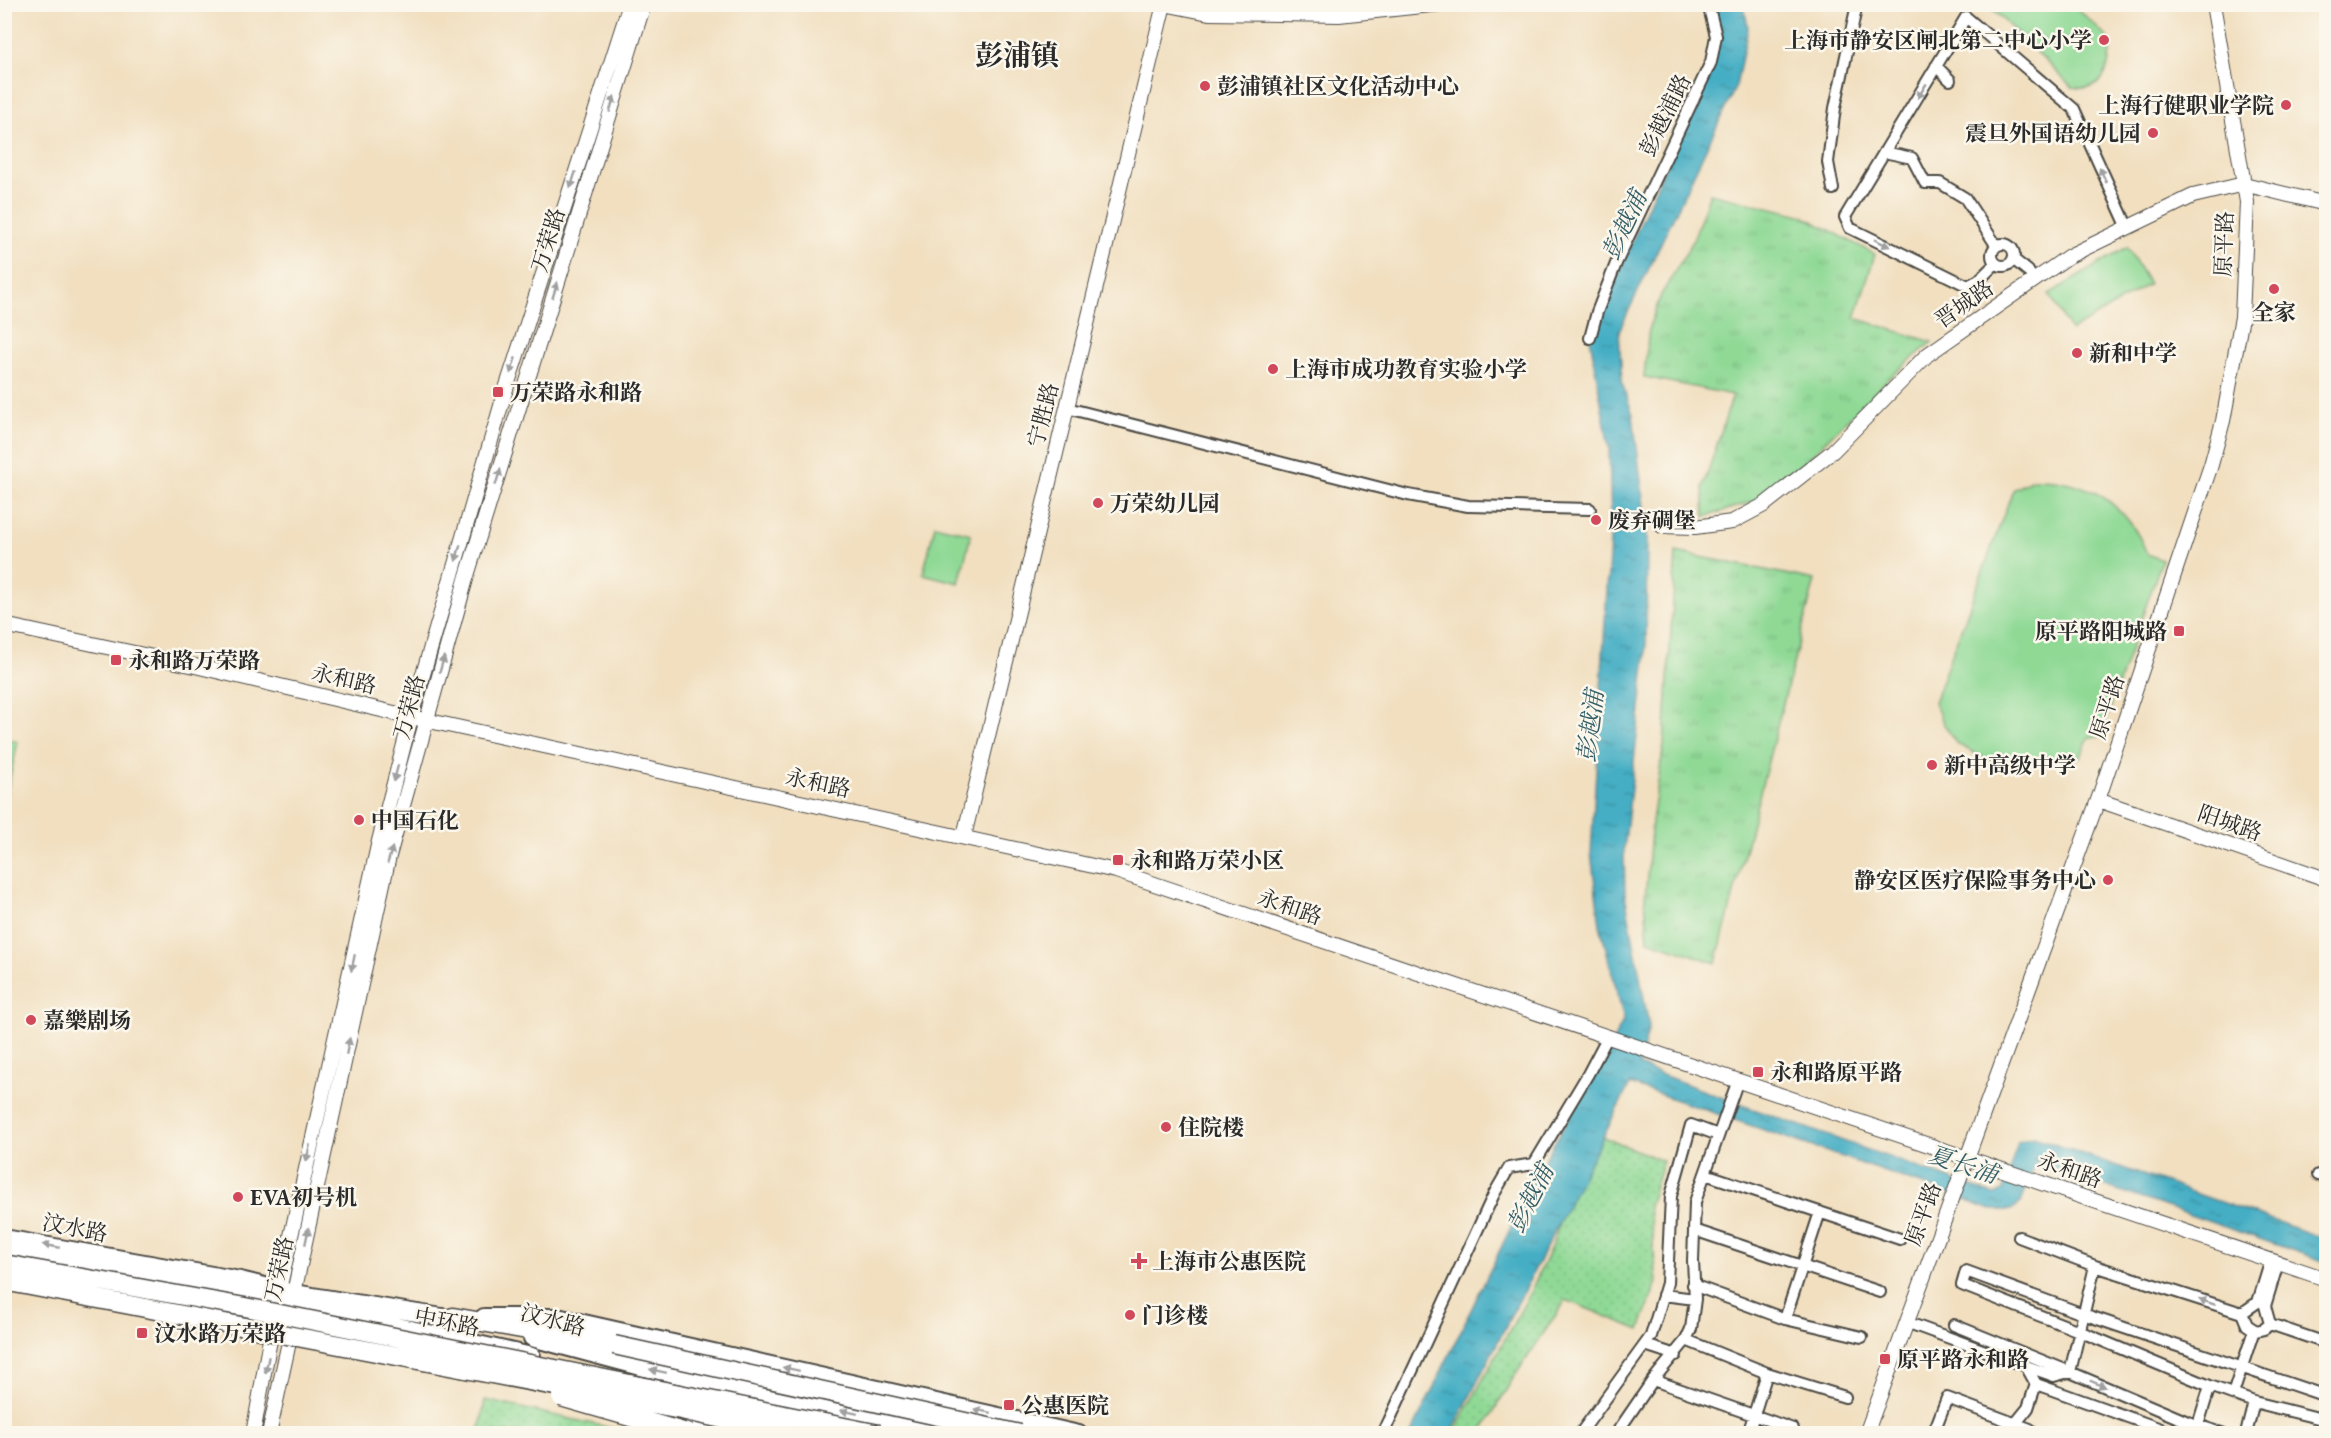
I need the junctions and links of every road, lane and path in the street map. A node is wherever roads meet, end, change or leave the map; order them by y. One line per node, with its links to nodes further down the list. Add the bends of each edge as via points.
1 (630, 4): 24 (street, 万荣路, one-way to 24, via 505,392)
2 (644, 4): 25 (street, 万荣路, one-way to 2)
3 (1164, 4): 4 (street, via 1209,14 1339,15); 20 (street, 宁胜路)
4 (1440, 4)
5 (1708, 4): 19 (street, 彭越浦路, via 1716,36 1711,62 1617,261)
6 (1857, 4): 12 (street, via 1835,108 1828,162)
7 (2213, 4): 11 (street, 原平路)
8 (1936, 66): 9 (street); 10 (street, one-way to 10); 14 (street, one-way to 8, via 2085,146 2074,109 1966,17)
9 (1950, 80)
10 (1884, 152): 15 (street, via 1912,158 1924,183 1940,183 1965,198); 17 (street, one-way to 17, via 1845,217 1850,228 1968,286)
11 (2244, 184): 13 (street, 晋城路); 14 (street, 晋城路, via 2193,196); 26 (street, 原平路, via 2247,202 2242,317 2223,421)
12 (1833, 189)
13 (2326, 204)
14 (2128, 228): 18 (street, 晋城路, via 2069,256)
15 (1996, 245): 16 (street, via 2009,245); 17 (street)
16 (2013, 259): 17 (street, via 2003,267); 18 (street)
17 (1995, 264)
18 (2034, 281): 22 (street, 晋城路, via 1927,355 1833,451 1764,505 1732,522)
19 (1590, 338)
20 (1067, 408): 21 (street, via 1408,495 1468,506); 27 (street, 宁胜路)
21 (1590, 509)
22 (1662, 526)
23 (4, 625): 24 (street, 永和路)
24 (411, 717): 25 (street, 永和路); 51 (street, 万荣路, one-way to 51, via 318,1108)
25 (426, 720): 27 (street, 永和路); 51 (street, 万荣路, one-way to 25, via 385,873)
26 (2098, 800): 28 (street, 阳城路); 32 (street, 原平路)
27 (964, 836): 29 (street, 永和路, via 1116,871)
28 (2326, 879)
29 (1608, 1036): 30 (street, 永和路); 106 (street, via 1534,1164 1509,1168 1494,1194)
30 (1735, 1086): 31 (street); 32 (street, 永和路)
31 (1718, 1135): 33 (street); 50 (street, via 1691,1125 1671,1196 1667,1283)
32 (1966, 1157): 40 (street, 永和路); 60 (street, 原平路)
33 (1704, 1174): 34 (street); 35 (street, via 1695,1202)
34 (1820, 1212): 38 (street); 42 (street)
35 (1694, 1230): 42 (street); 47 (street)
36 (2019, 1237): 43 (street)
37 (4, 1238): 51 (main road, 汶水路, one-way to 37, via 240,1280)
38 (1900, 1239)
39 (4, 1251): 51 (main road)
40 (2275, 1261): 45 (street, 永和路); 55 (street, via 2258,1302); 61 (street, via 2265,1306)
41 (4, 1264): 102 (highway, 中环路, bridge, via 291,1316)
42 (1803, 1266): 49 (street); 59 (street)
43 (2095, 1266): 55 (street, one-way to 43); 56 (street)
44 (4, 1276): 63 (main road)
45 (2326, 1279)
46 (4, 1281): 78 (highway, 中环路, bridge)
47 (1693, 1285): 52 (street); 59 (street)
48 (4, 1290): 63 (main road)
49 (1880, 1292)
50 (1663, 1295): 52 (street); 72 (street, via 1651,1336)
51 (285, 1296): 53 (main road, 汶水路); 54 (main road); 63 (street, 万荣路)
52 (1695, 1299): 67 (street)
53 (355, 1301): 54 (main road); 57 (main road, 汶水路)
54 (318, 1310): 70 (main road)
55 (2242, 1313): 64 (street)
56 (2083, 1314): 65 (street); 65 (street, via 1966,1271 1962,1285); 76 (street)
57 (424, 1315): 58 (main road, 汶水路); 70 (main road)
58 (453, 1317): 68 (main road, via 557,1317); 81 (main road, 汶水路, one-way to 58); 104 (highway, bridge, via 614,1345)
59 (1785, 1319): 66 (street)
60 (1906, 1322): 75 (street); 110 (street, 原平路)
61 (2270, 1324): 64 (street); 71 (street)
62 (1954, 1325): 79 (street)
63 (278, 1330): 69 (main road); 73 (main road); 95 (street, 万荣路, one-way to 95)
64 (2254, 1330): 76 (street)
65 (2079, 1331): 79 (street); 84 (street)
66 (1862, 1337)
67 (1686, 1340): 74 (street); 80 (street)
68 (665, 1341): 81 (main road); 105 (main road, one-way to 68)
69 (289, 1342): 77 (main road); 96 (street)
70 (476, 1343): 101 (main road)
71 (2326, 1344)
72 (1644, 1345): 74 (street); 107 (street)
73 (419, 1352): 77 (main road); 100 (main road)
74 (1676, 1355): 82 (street)
75 (2026, 1366): 79 (street, via 2054,1376); 83 (street)
76 (2242, 1368): 85 (street); 87 (street)
77 (444, 1369): 98 (main road)
78 (482, 1372): 97 (highway, bridge); 99 (highway, 中环路, bridge)
79 (2070, 1372): 91 (street, one-way to 91)
80 (1767, 1373): 86 (street); 89 (street)
81 (696, 1379): 103 (main road, 汶水路, one-way to 81)
82 (1653, 1380): 89 (street); 108 (street)
83 (2036, 1384): 93 (street, via 2028,1408); 112 (street)
84 (2210, 1386): 85 (street); 91 (street)
85 (2233, 1394): 88 (street)
86 (1845, 1396)
87 (2326, 1396)
88 (2254, 1402): 90 (street); 114 (street)
89 (1753, 1416): 92 (street); 109 (street)
90 (2326, 1420)
91 (2198, 1425): 113 (street)
92 (1793, 1429)
93 (2014, 1429): 94 (street); 111 (street, via 1947,1398 1935,1429)
94 (2030, 1429)
95 (253, 1434)
96 (269, 1434)
97 (690, 1434)
98 (736, 1434)
99 (792, 1434)
100 (816, 1434)
101 (866, 1434)
102 (879, 1434)
103 (947, 1434)
104 (1020, 1434)
105 (1079, 1434)
106 (1383, 1434)
107 (1580, 1434)
108 (1616, 1434)
109 (1748, 1434)
110 (1866, 1434)
111 (1947, 1434)
112 (2175, 1434)
113 (2224, 1434)
114 (2246, 1434)

